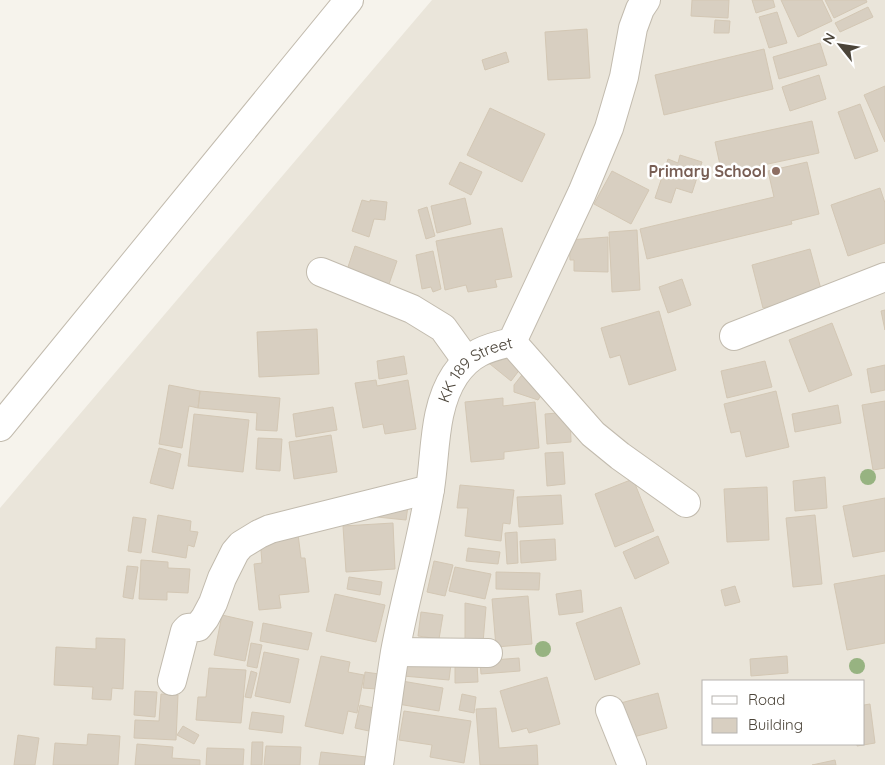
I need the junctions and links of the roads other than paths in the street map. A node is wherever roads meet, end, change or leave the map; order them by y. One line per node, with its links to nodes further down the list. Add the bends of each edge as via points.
1 (349, 0): 8 (street)
2 (646, 0): 6 (street, KK 189 Street, via 633,28 624,77 609,128)
3 (321, 272): 7 (street, via 412,309 443,328)
4 (885, 277): 5 (street)
5 (734, 336)
6 (512, 342): 7 (street, KK 189 Street, via 489,347); 10 (street, via 594,434)
7 (466, 360): 9 (street, KK 189 Street, via 445,396)
8 (0, 427)
9 (430, 489): 11 (street, KK 189 Street); 13 (street, via 270,529 241,545 205,618 198,626 185,631)
10 (686, 503)
11 (396, 652): 12 (street); 15 (street, KK 189 Street)
12 (488, 653)
13 (172, 681)
14 (610, 710): 16 (street)
15 (378, 765)
16 (632, 765)

